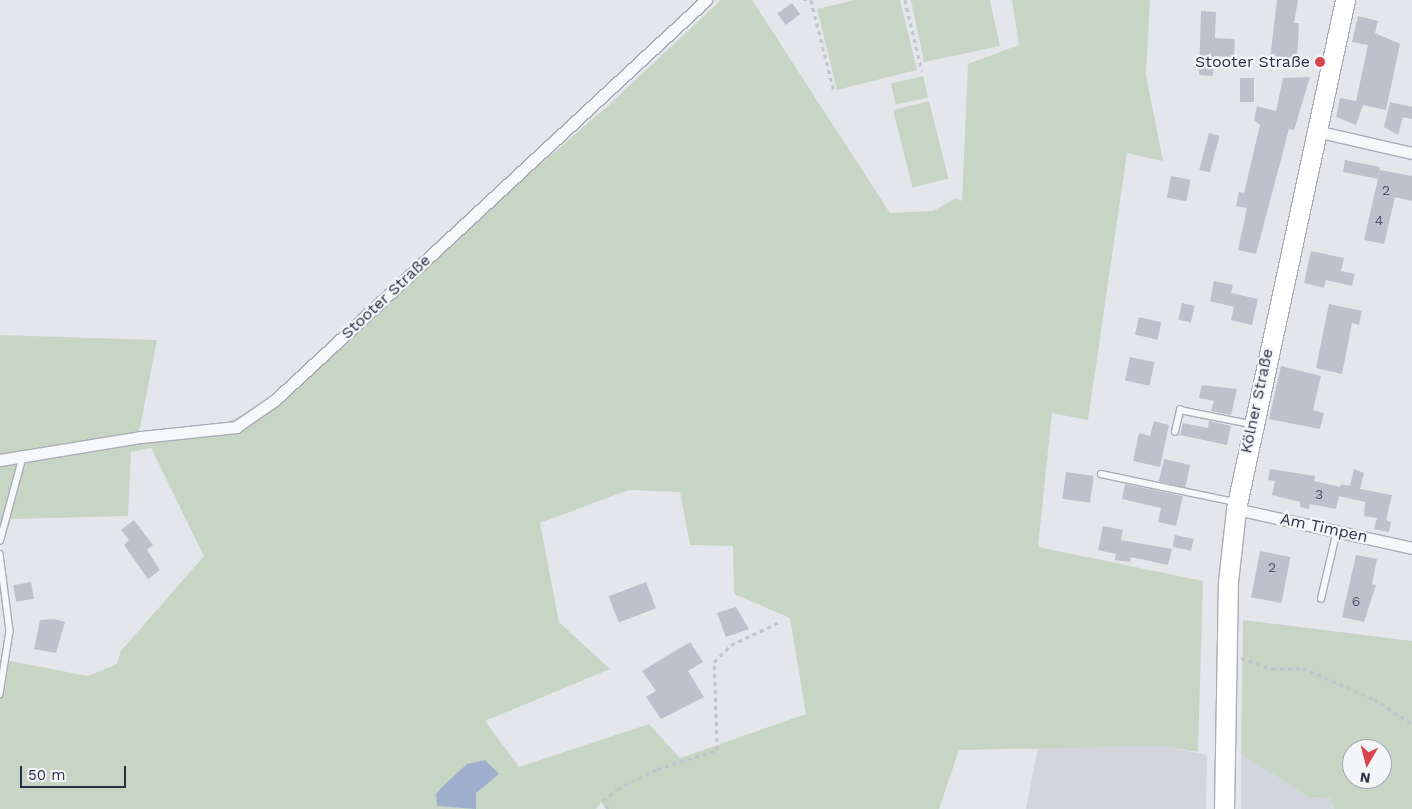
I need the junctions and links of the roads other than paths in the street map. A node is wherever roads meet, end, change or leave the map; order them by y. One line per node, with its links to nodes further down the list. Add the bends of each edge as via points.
1 (706, 0): 7 (street, Stooter Straße, via 275,400 236,427)
2 (1345, 0): 3 (main road, Kölner Straße)
3 (1316, 131): 4 (street); 5 (main road, Kölner Straße)
4 (1412, 153)
5 (1252, 424): 6 (lane, via 1180,410); 10 (main road, Kölner Straße)
6 (1175, 432)
7 (23, 456): 8 (street, Stooter Straße); 12 (lane)
8 (0, 460)
9 (1101, 474): 10 (lane)
10 (1236, 506): 11 (street, Am Timpen); 17 (main road, Kölner Straße, via 1228,582)
11 (1337, 530): 13 (street, Am Timpen); 15 (lane)
12 (0, 541)
13 (1412, 548)
14 (0, 554): 16 (lane, via 10,631)
15 (1321, 600)
16 (0, 694)
17 (1224, 809)

